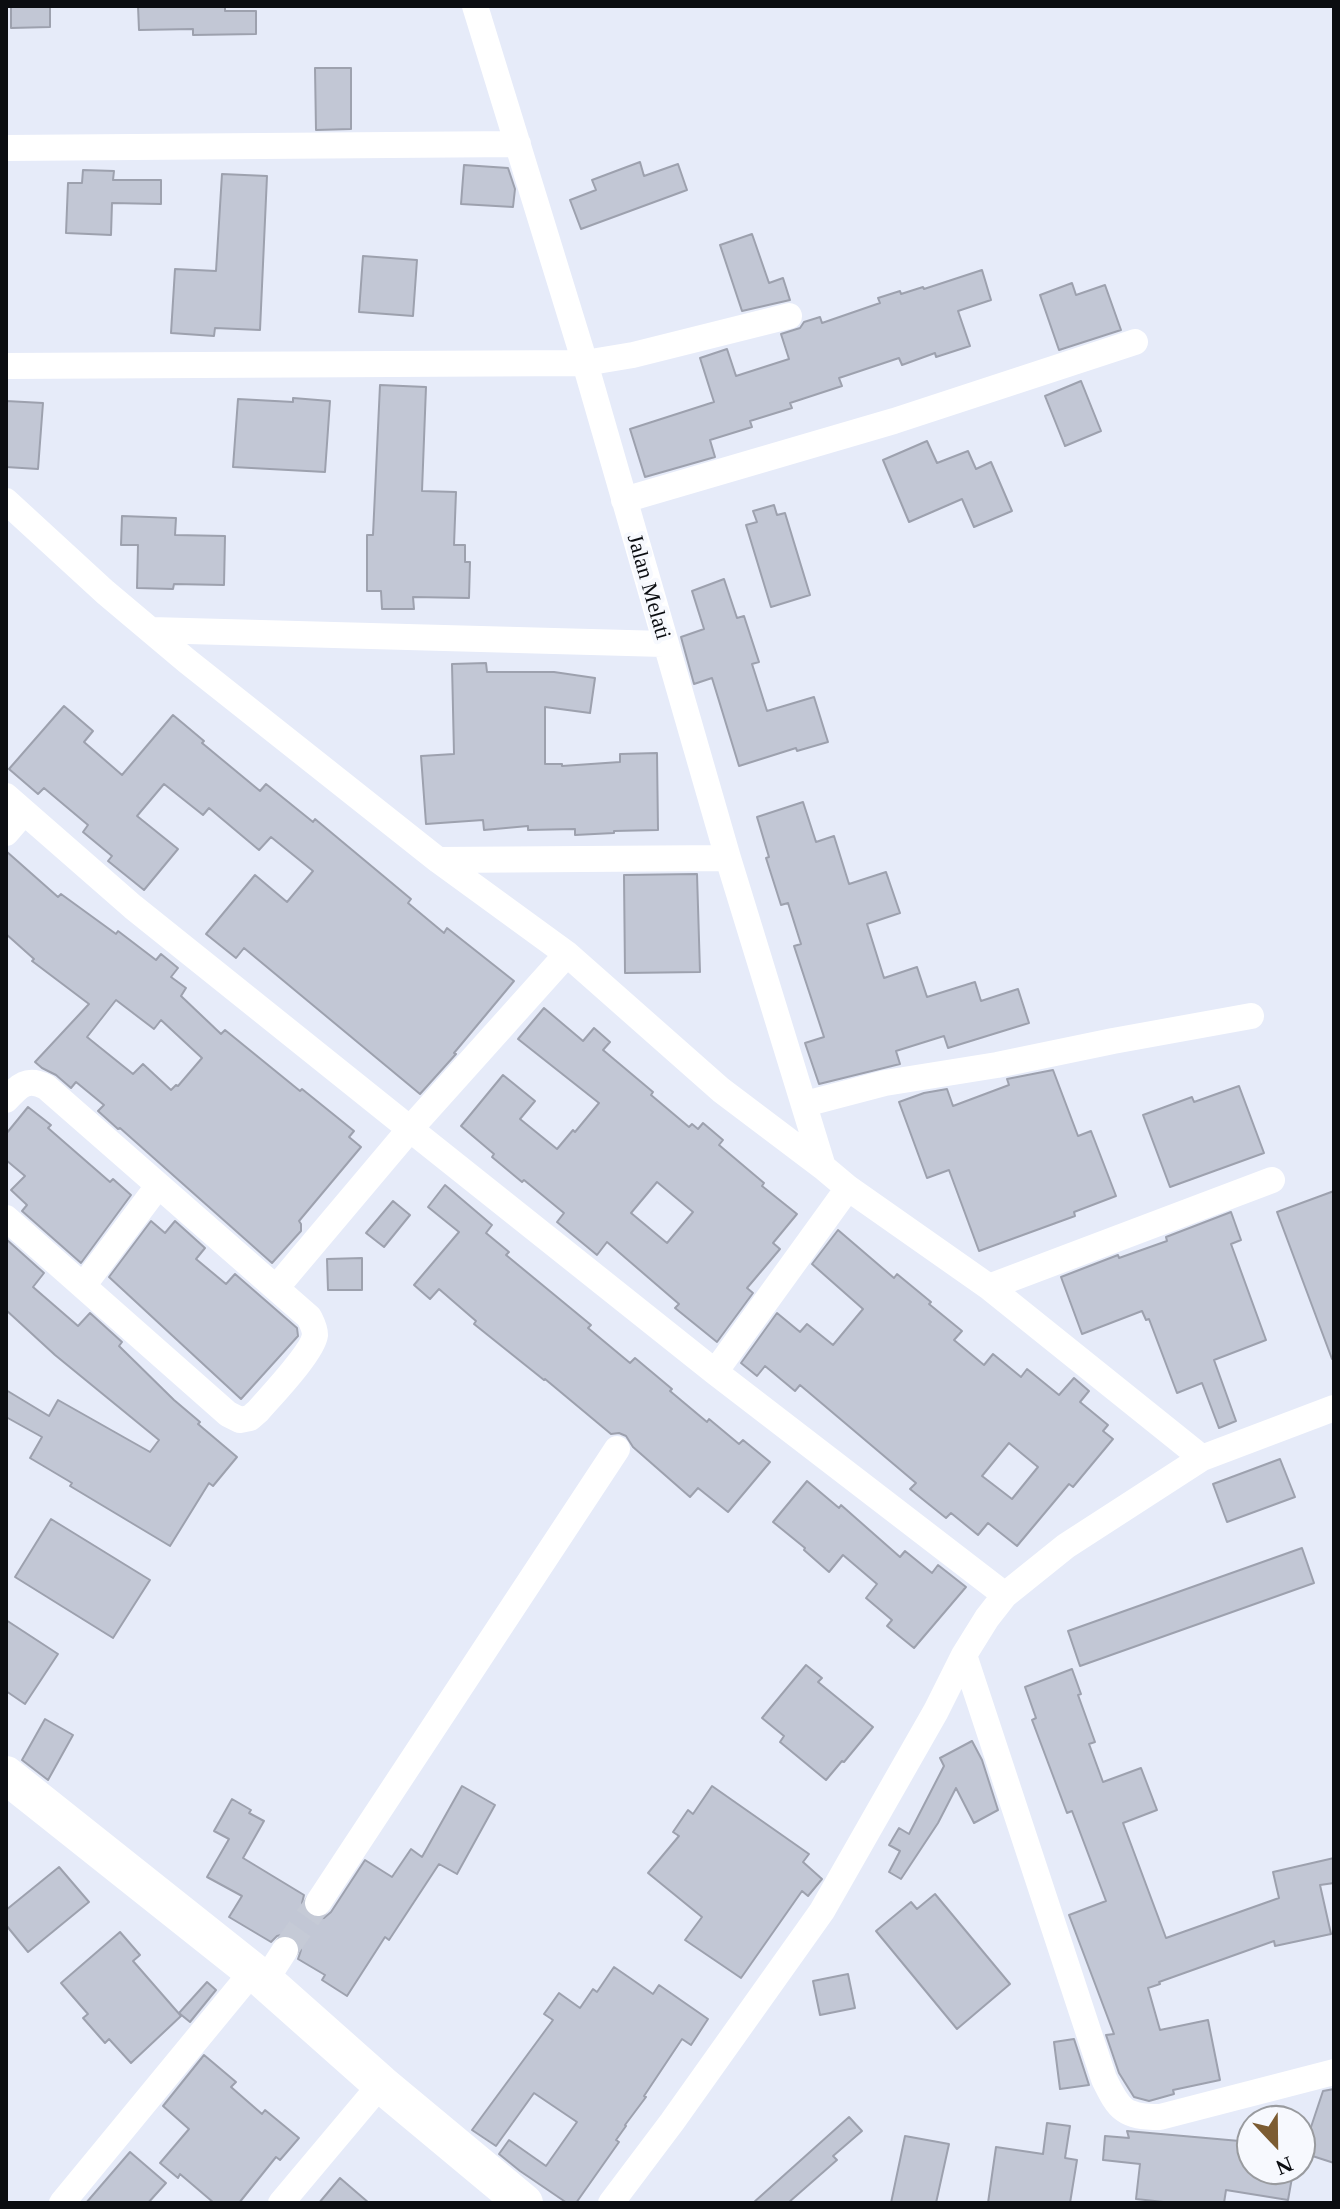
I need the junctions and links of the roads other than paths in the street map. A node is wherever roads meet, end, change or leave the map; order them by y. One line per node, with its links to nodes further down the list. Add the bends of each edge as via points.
1 (475, 6): 2 (street, Jalan Melati)
2 (518, 144): 3 (street); 6 (street, Jalan Melati)
3 (6, 148)
4 (789, 316): 6 (street)
5 (1135, 342): 8 (street, via 894,421)
6 (585, 363): 7 (street); 8 (street, Jalan Melati)
7 (6, 366)
8 (624, 500): 11 (street, Jalan Melati)
9 (6, 501): 10 (street)
10 (151, 630): 11 (street); 15 (street)
11 (664, 644): 14 (street, Jalan Melati)
12 (15, 804): 13 (street); 20 (street, via 133,907)
13 (6, 833)
14 (728, 858): 15 (street); 19 (street, Jalan Melati)
15 (438, 860): 16 (street)
16 (567, 954): 20 (street); 21 (street, via 721,1090)
17 (1251, 1016): 19 (street, via 885,1083)
18 (6, 1100): 23 (street, via 26,1083 46,1087)
19 (805, 1104): 21 (street, Jalan Melati)
20 (410, 1129): 28 (street); 29 (street)
21 (823, 1167): 24 (street)
22 (1272, 1180): 27 (street)
23 (158, 1186): 26 (street); 28 (street)
24 (848, 1188): 27 (street); 29 (street)
25 (6, 1218): 26 (street)
26 (83, 1286): 28 (street, via 240,1420 258,1411 315,1338 309,1317)
27 (989, 1287): 32 (street)
28 (276, 1288)
29 (715, 1372): 33 (street)
30 (1334, 1408): 32 (street)
31 (617, 1449): 36 (street)
32 (1202, 1458): 33 (street, via 1066,1546)
33 (1005, 1595): 34 (street)
34 (964, 1655): 38 (street, via 1104,2079 1123,2112 1160,2117); 43 (street, via 822,1911)
35 (6, 1775): 37 (main road)
36 (318, 1903)
37 (268, 1967): 39 (main road); 40 (street)
38 (1334, 2072)
39 (381, 2084): 41 (street); 42 (main road)
40 (62, 2203)
41 (281, 2203)
42 (524, 2203)
43 (611, 2203)

